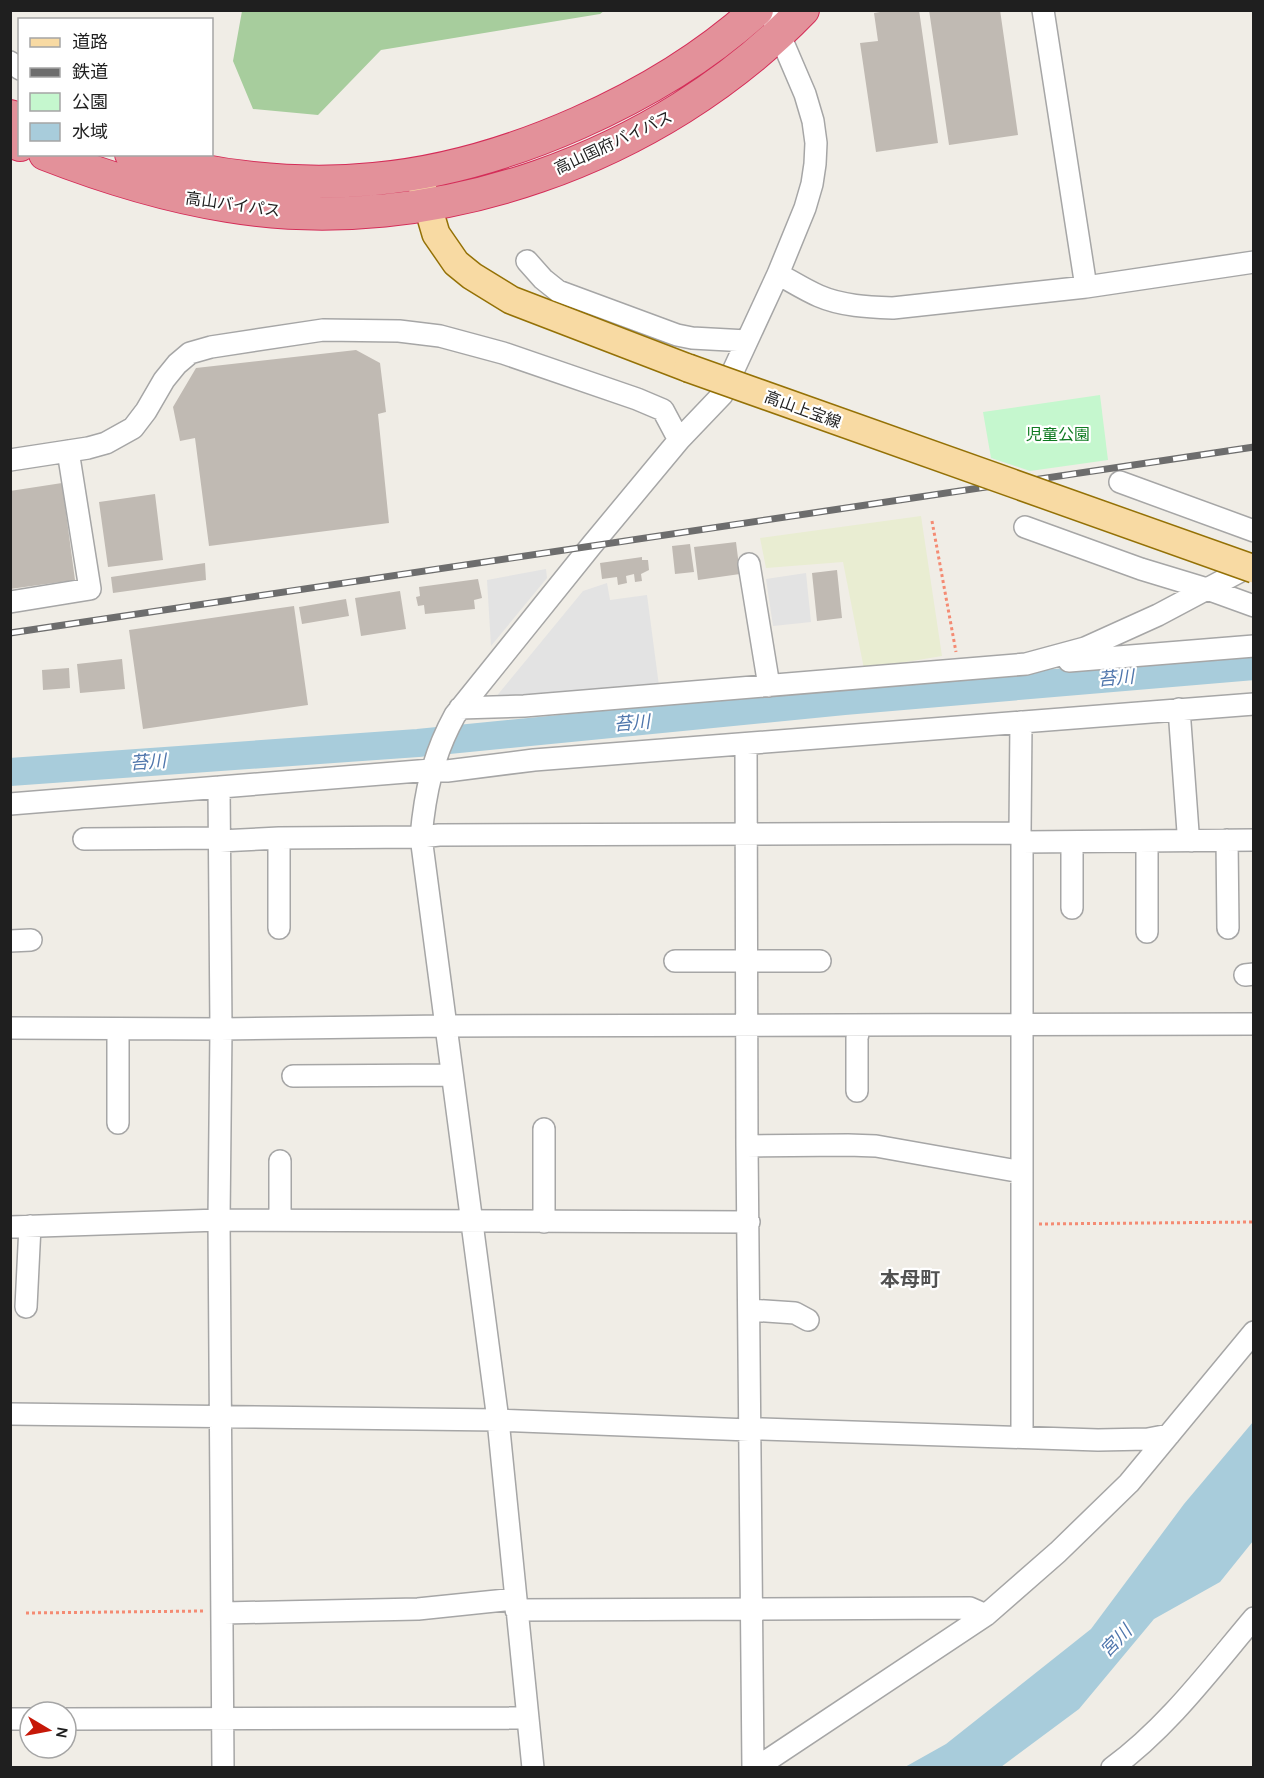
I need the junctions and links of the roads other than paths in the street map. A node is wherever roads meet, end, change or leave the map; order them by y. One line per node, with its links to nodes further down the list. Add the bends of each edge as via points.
1 (757, 10): 7 (highway, 高山国府バイパス, via 702,55 631,98 542,137)
2 (803, 10): 4 (highway, 高山国府バイパス)
3 (1043, 10): 12 (street)
4 (775, 22): 8 (highway, 高山国府バイパス, via 750,62 633,136 546,174); 11 (street, via 805,94 816,143 812,184)
5 (51, 156): 8 (highway, 高山バイパス, via 123,181 229,207 332,213)
6 (139, 156): 7 (highway, 高山バイパス, via 188,168 287,181 332,182)
7 (418, 173): 8 (main road, 高山上宝線)
8 (427, 204): 22 (main road, 高山上宝線, bridge, via 436,234 456,262 511,300 688,368)
9 (527, 261): 13 (street, via 558,291 655,327 692,338)
10 (1254, 262): 12 (street)
11 (778, 274): 12 (street, via 819,296 867,307 921,306); 13 (street)
12 (1086, 287)
13 (747, 341): 14 (street, via 722,395)
14 (679, 440): 15 (street, via 663,410 503,353 440,336 323,330 190,353 164,380 133,428 106,443); 31 (street)
15 (78, 449): 16 (street); 24 (street, via 90,590)
16 (10, 460)
17 (1120, 482): 19 (street)
18 (1025, 527): 23 (street)
19 (1254, 531)
20 (749, 564): 28 (street)
21 (1254, 564): 23 (street)
22 (1254, 569)
23 (1207, 589): 25 (street); 27 (street, via 1086,648)
24 (10, 602)
25 (1254, 606)
26 (1254, 646): 27 (street)
27 (1026, 664): 28 (street)
28 (769, 686): 31 (street)
29 (1254, 704): 30 (street)
30 (1179, 709): 32 (street); 45 (street)
31 (458, 712): 34 (street)
32 (1021, 723): 33 (street); 40 (street)
33 (746, 744): 34 (street, via 534,760 447,771); 37 (street)
34 (432, 768): 35 (street); 38 (street, via 424,798)
35 (219, 787): 36 (street); 42 (street)
36 (10, 804)
37 (747, 835): 38 (street); 40 (street); 53 (street)
38 (421, 837): 39 (street); 58 (street)
39 (279, 838): 42 (street); 49 (street)
40 (1021, 838): 46 (street); 59 (street)
41 (84, 839): 42 (street)
42 (220, 840): 62 (street)
43 (1227, 840): 44 (street); 45 (street); 50 (street)
44 (1254, 840)
45 (1191, 841): 47 (street)
46 (1072, 842): 47 (street); 48 (street)
47 (1147, 842): 51 (street)
48 (1072, 908)
49 (279, 928)
50 (1228, 928)
51 (1147, 932)
52 (675, 961): 53 (street)
53 (747, 961): 54 (street); 55 (street)
54 (820, 961)
55 (747, 1024): 56 (street); 58 (street); 68 (street)
56 (860, 1024): 59 (street); 65 (street)
57 (1254, 1024): 59 (street)
58 (445, 1026): 62 (street); 63 (street)
59 (1022, 1026): 70 (street)
60 (10, 1028): 61 (street)
61 (118, 1029): 62 (street); 66 (street)
62 (221, 1029): 71 (street)
63 (452, 1075): 64 (street); 73 (street)
64 (293, 1076)
65 (857, 1091)
66 (118, 1123)
67 (544, 1129): 74 (street)
68 (747, 1146): 70 (street, via 876,1146); 75 (street)
69 (280, 1161): 72 (street)
70 (1022, 1172): 86 (street)
71 (219, 1220): 72 (street); 76 (street); 82 (street)
72 (280, 1220): 73 (street)
73 (471, 1222): 74 (street); 83 (street)
74 (544, 1222): 75 (street)
75 (749, 1222): 78 (street)
76 (20, 1226): 77 (street)
77 (26, 1307)
78 (749, 1310): 79 (street, via 795,1313); 84 (street)
79 (808, 1320)
80 (1254, 1332): 85 (street)
81 (10, 1414): 82 (street)
82 (222, 1417): 83 (street); 89 (street)
83 (498, 1420): 84 (street); 87 (street)
84 (749, 1430): 86 (street); 88 (street)
85 (1168, 1435): 86 (street, via 1129,1440); 90 (street, via 1115,1496)
86 (1022, 1437)
87 (515, 1604): 88 (street); 89 (street); 94 (street)
88 (752, 1608): 90 (street, via 970,1608); 97 (street)
89 (223, 1612): 93 (street)
90 (986, 1615): 97 (street)
91 (1254, 1618): 98 (street, via 1176,1710)
92 (78, 1719): 93 (street)
93 (224, 1719): 94 (street); 95 (street)
94 (528, 1719): 96 (street)
95 (223, 1767)
96 (533, 1767)
97 (754, 1767)
98 (1112, 1767)

